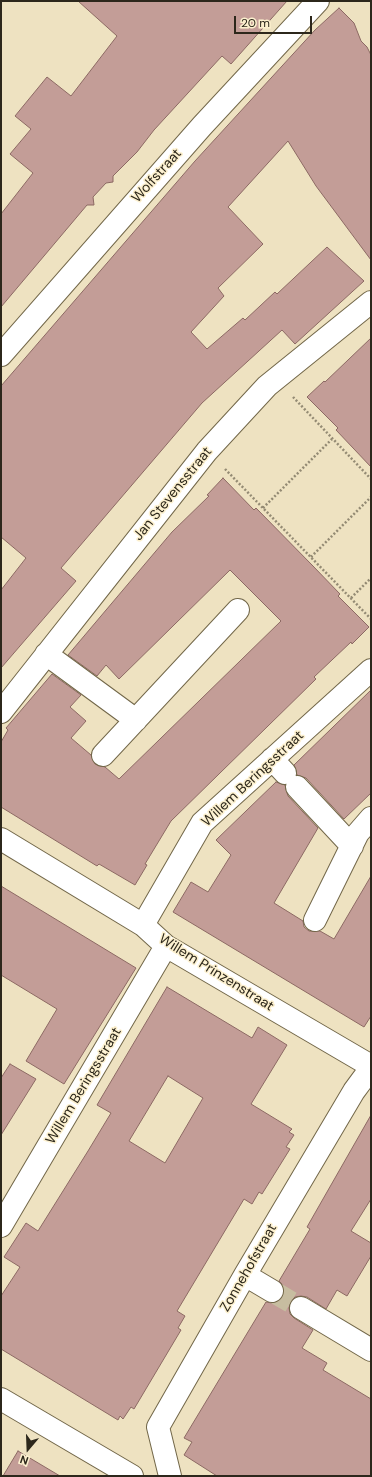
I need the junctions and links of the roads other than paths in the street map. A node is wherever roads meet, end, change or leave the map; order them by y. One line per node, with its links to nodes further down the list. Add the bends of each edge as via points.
1 (318, 1): 3 (street, Wolfstraat, via 202,126)
2 (371, 302): 5 (street, Jan Stevensstraat, via 275,379 207,451)
3 (1, 355)
4 (238, 610): 8 (street)
5 (46, 654): 7 (street, Jan Stevensstraat); 8 (street)
6 (371, 670): 10 (street, Willem Beringsstraat)
7 (1, 712)
8 (136, 720): 9 (street)
9 (103, 755)
10 (285, 773): 13 (street); 15 (street, Willem Beringsstraat, via 202,823)
11 (371, 818): 13 (street, via 358,833)
12 (1, 839): 15 (street, Willem Prinzenstraat)
13 (352, 846): 14 (street)
14 (315, 920)
15 (143, 925): 16 (street, Willem Prinzenstraat)
16 (166, 946): 17 (street, Willem Prinzenstraat); 18 (street, Willem Beringsstraat)
17 (371, 1067): 19 (street, Zonnehofstraat, via 354,1091)
18 (1, 1226)
19 (245, 1275): 20 (street); 25 (street, Zonnehofstraat, via 158,1427)
20 (272, 1291)
21 (301, 1308): 22 (street)
22 (371, 1350)
23 (1, 1399): 24 (street)
24 (132, 1476)
25 (170, 1476)

